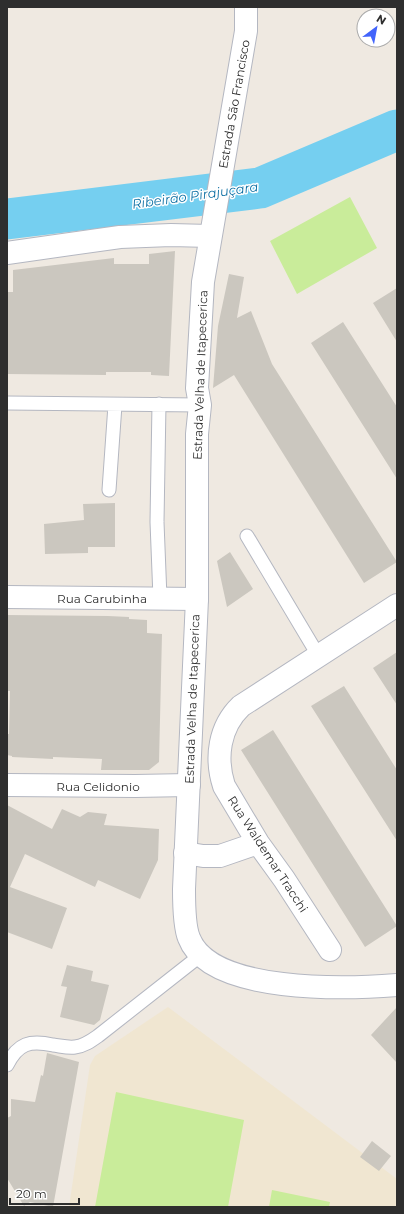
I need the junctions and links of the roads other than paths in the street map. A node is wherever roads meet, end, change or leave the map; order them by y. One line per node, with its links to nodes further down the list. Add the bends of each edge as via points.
1 (246, 7): 2 (main road, Estrada São Francisco, via 246,31 235,102)
2 (210, 236): 3 (main road, via 120,237); 7 (main road, Estrada Velha de Itapecerica, via 203,282 197,388)
3 (7, 253)
4 (7, 403): 6 (lane)
5 (159, 404): 6 (lane); 7 (lane); 11 (lane, via 157,522)
6 (115, 405): 8 (lane)
7 (200, 405): 12 (main road, Estrada Velha de Itapecerica, via 197,434)
8 (109, 490)
9 (247, 536): 14 (lane)
10 (7, 597): 11 (main road, Rua Carubinha)
11 (160, 598): 12 (main road, Rua Carubinha)
12 (197, 599): 16 (main road, Estrada Velha de Itapecerica)
13 (397, 605): 14 (main road, Rua Waldemar Tracchi)
14 (318, 655): 17 (main road, Rua Waldemar Tracchi, via 240,706 226,724 219,752 221,775 224,786)
15 (7, 785): 16 (main road, Rua Celidonio)
16 (189, 785): 18 (main road, Estrada Velha de Itapecerica)
17 (258, 842): 18 (main road, via 220,856); 19 (main road, Rua Waldemar Tracchi)
18 (185, 853): 20 (main road, Estrada Velha de Itapecerica, via 185,919 188,938)
19 (330, 950)
20 (201, 956): 21 (main road, Estrada Velha de Itapecerica, via 224,971 274,983 351,987); 22 (lane, via 85,1044 66,1047 33,1042 21,1046)
21 (397, 985)
22 (7, 1065)

